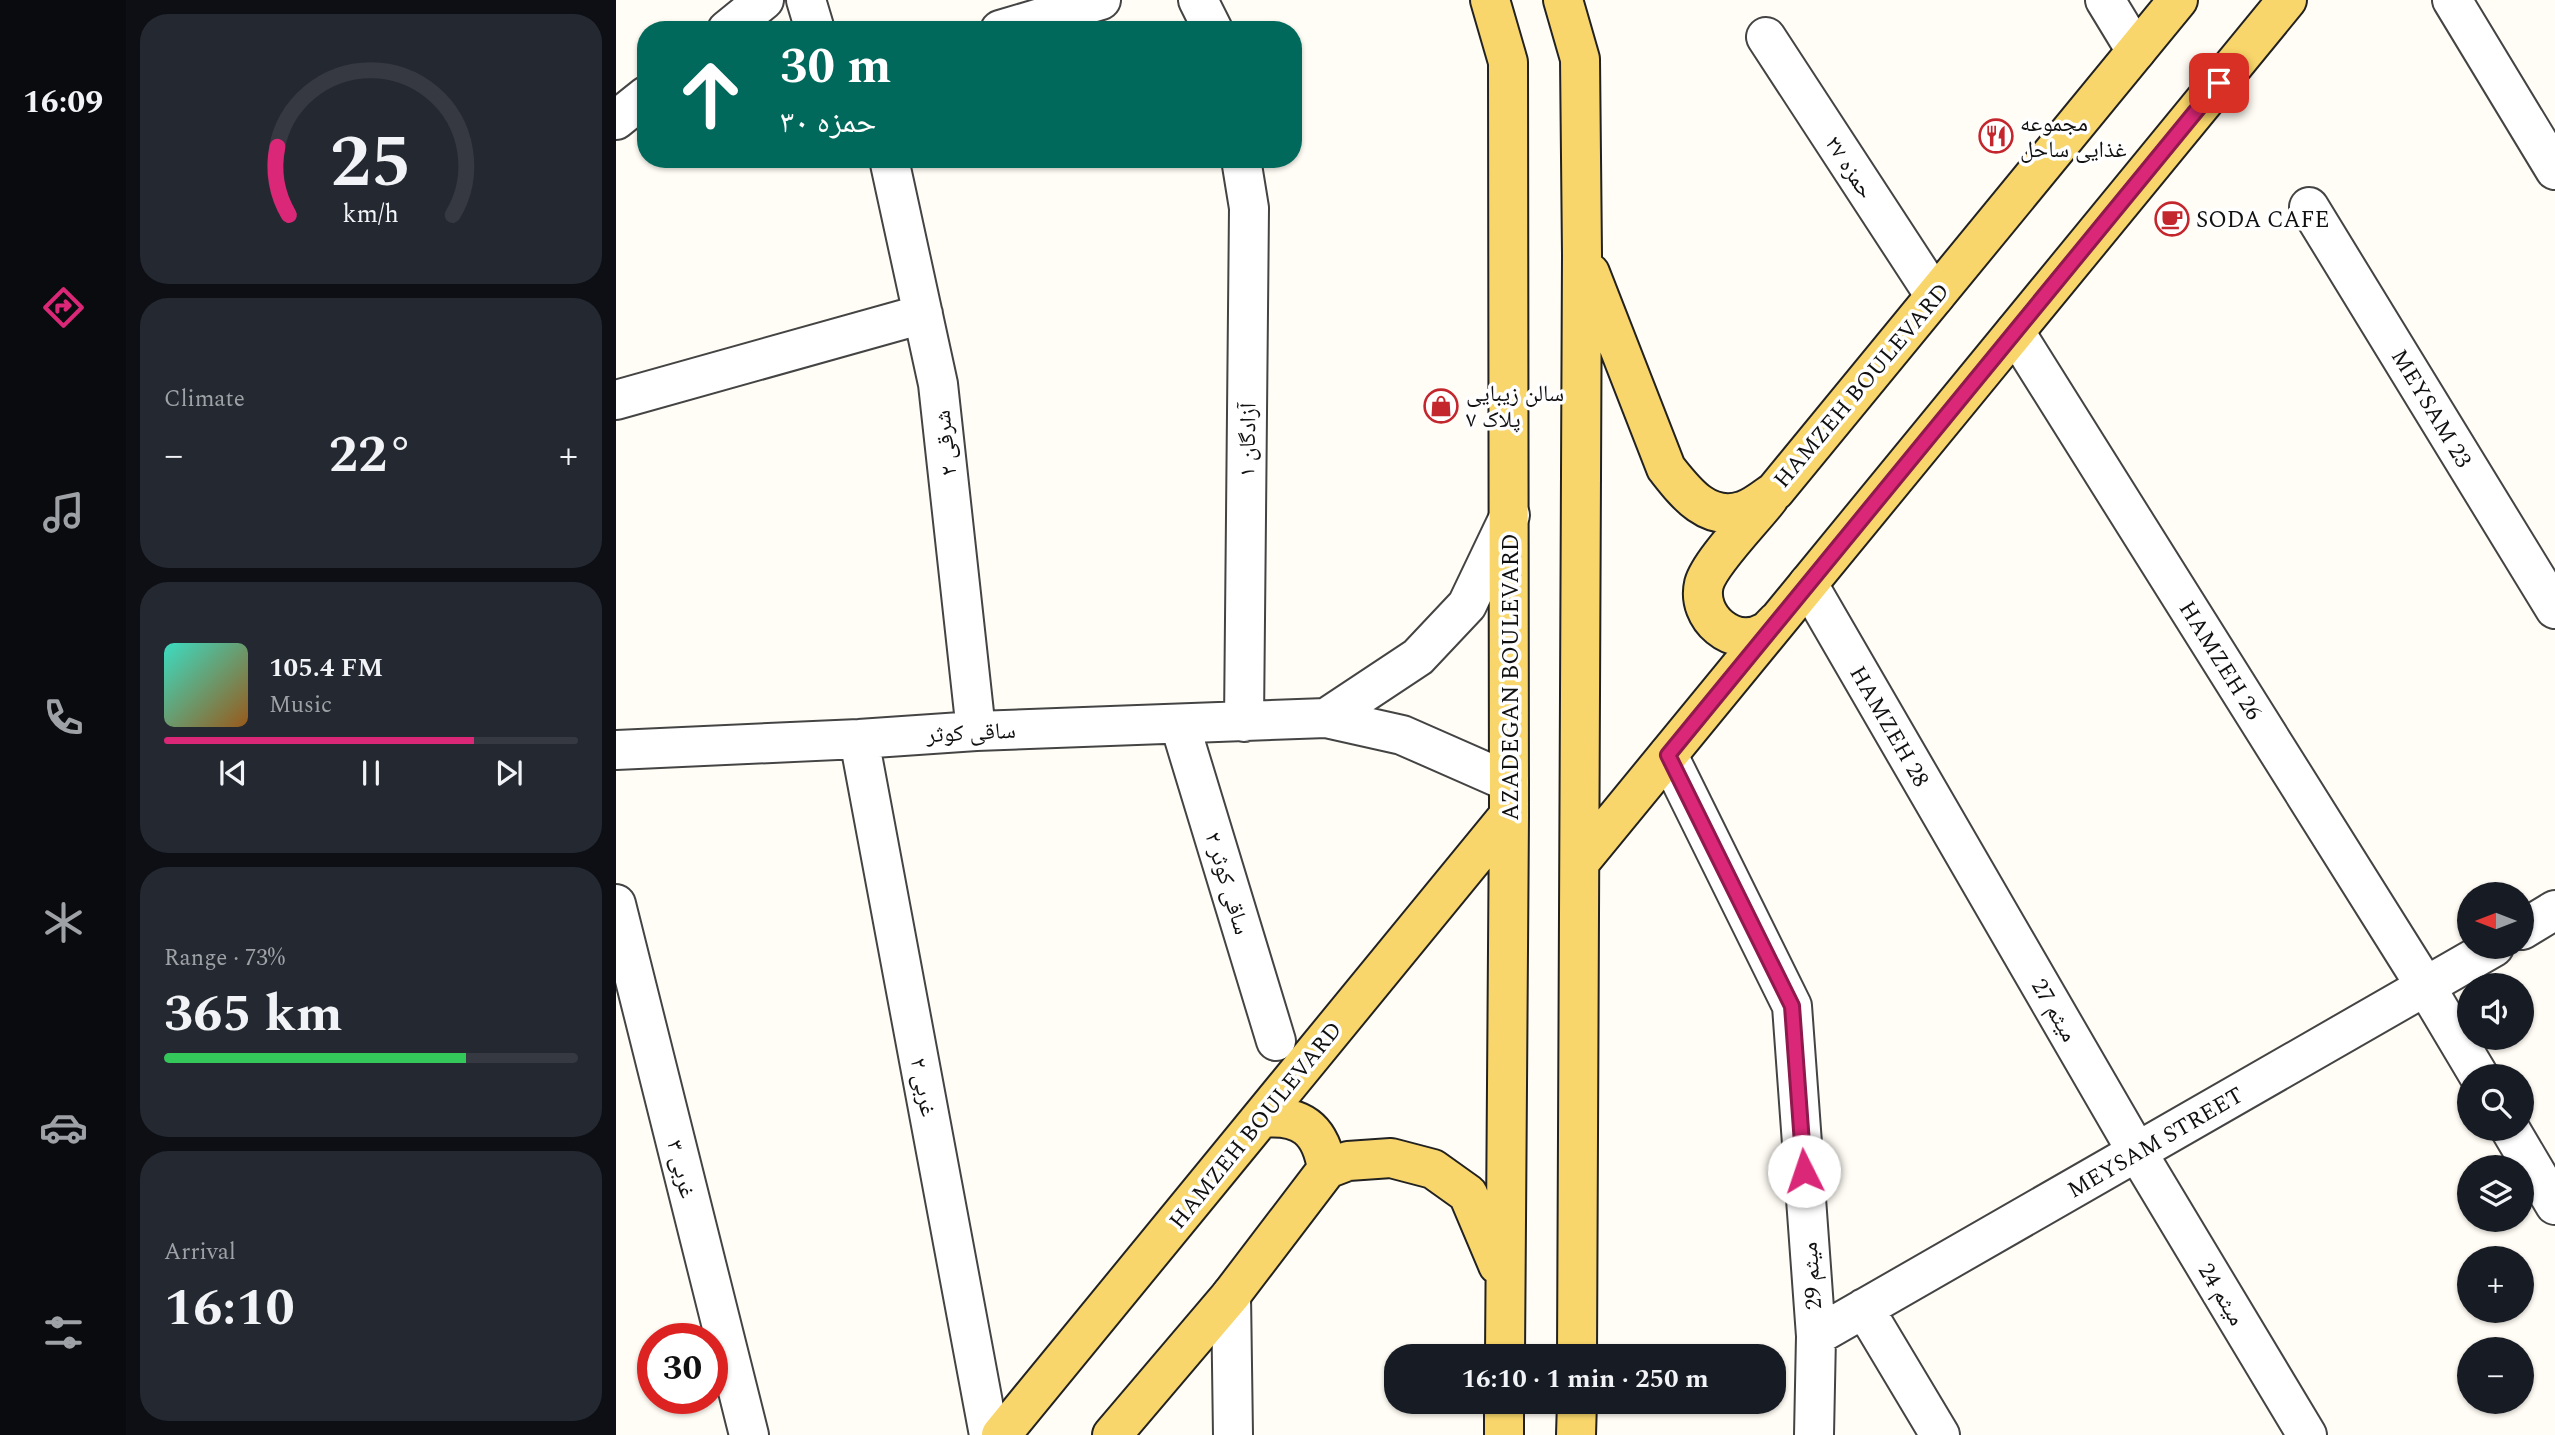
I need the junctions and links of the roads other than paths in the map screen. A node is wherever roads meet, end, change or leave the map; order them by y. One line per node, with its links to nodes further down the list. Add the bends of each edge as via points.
1 (764, 0): 12 (street)
2 (806, 0): 13 (street)
3 (1101, 0): 14 (street)
4 (1198, 0): 15 (street)
5 (1490, 0): 33 (main road, AZADEGAN BOULEVARD, via 1508,62)
6 (1563, 0): 18 (main road)
7 (1578, 0): 18 (main road)
8 (2105, 0): 17 (street)
9 (2178, 0): 17 (main road, HAMZEH BOULEVARD)
10 (2287, 0): 30 (main road)
11 (2452, 0): 25 (street)
12 (738, 21)
13 (812, 21)
14 (1030, 21)
15 (1208, 21)
16 (1766, 37): 28 (street, حمزه ۲۷)
17 (2137, 51): 28 (main road, HAMZEH BOULEVARD)
18 (1580, 59): 27 (main road)
19 (637, 103): 20 (street)
20 (616, 120)
21 (637, 136): 22 (street)
22 (616, 142)
23 (891, 168): 29 (street, ۲ شرقی)
24 (1242, 168): 38 (street, آزادگان ۱, via 1249,208)
25 (2555, 170)
26 (2309, 206): 35 (street, MEYSAM 23)
27 (1583, 255): 32 (main road, HAMZEH BOULEVARD, via 1666,468 1679,485 1702,507 1721,513 1742,511); 45 (main road)
28 (1935, 296): 32 (main road, HAMZEH BOULEVARD)
29 (923, 314): 31 (street); 40 (street, ۲ شرقی, via 938,384)
30 (2015, 331): 34 (main road); 51 (street, HAMZEH 26)
31 (616, 400)
32 (1775, 491): 36 (main road, via 1712,568 1704,582 1703,599 1718,627 1733,635 1765,632)
33 (1510, 515): 37 (street, via 1467,605 1418,657); 44 (main road, AZADEGAN BOULEVARD)
34 (1808, 584): 36 (main road); 46 (street, HAMZEH 28)
35 (2555, 609)
36 (1777, 621): 43 (main road)
37 (1326, 718): 38 (street, ساقی کوثر); 44 (street, ساقی کوثر, via 1402,735)
38 (1244, 722): 39 (street, ساقی کوثر)
39 (1180, 725): 40 (street, ساقی کوثر); 53 (street, ساقی کوثر ۲)
40 (976, 731): 41 (street, ساقی کوثر)
41 (859, 739): 42 (street, ساقی کوثر); 69 (street, ۲ غربی)
42 (616, 750)
43 (1668, 755): 45 (main road); 63 (street, میثم 29, via 1792,1006)
44 (1509, 799): 55 (main road, HAMZEH BOULEVARD); 60 (main road, AZADEGAN BOULEVARD)
45 (1580, 862): 65 (main road)
46 (1972, 868): 57 (street, میثم 27)
47 (616, 904): 52 (street, ۳ غربی)
48 (2555, 910): 49 (street)
49 (2534, 923)
50 (2474, 959): 51 (street, MEYSAM STREET)
51 (2426, 988): 54 (street, HAMZEH 26); 57 (street, MEYSAM STREET)
52 (629, 1007): 68 (street, ۳ غربی)
53 (1276, 1041)
54 (2472, 1064)
55 (1262, 1118): 58 (main road, via 1281,1116 1300,1122 1315,1134); 70 (main road, HAMZEH BOULEVARD)
56 (2517, 1141): 59 (street)
57 (2137, 1152): 62 (street, MEYSAM STREET); 77 (street, میثم 24)
58 (1327, 1169): 60 (main road, via 1348,1161 1391,1158 1433,1169 1468,1194); 61 (main road)
59 (2555, 1205)
60 (1505, 1280): 64 (main road, AZADEGAN BOULEVARD)
61 (1231, 1295): 71 (main road); 72 (street)
62 (1864, 1308): 63 (street, MEYSAM STREET); 76 (street)
63 (1815, 1336): 75 (street, میثم 29)
64 (1505, 1344)
65 (1577, 1344)
66 (1504, 1414): 73 (main road)
67 (1577, 1414): 74 (main road)
68 (749, 1435)
69 (989, 1435)
70 (1001, 1435)
71 (1112, 1435)
72 (1233, 1435)
73 (1504, 1435)
74 (1576, 1435)
75 (1814, 1435)
76 (1940, 1435)
77 (2307, 1435)

